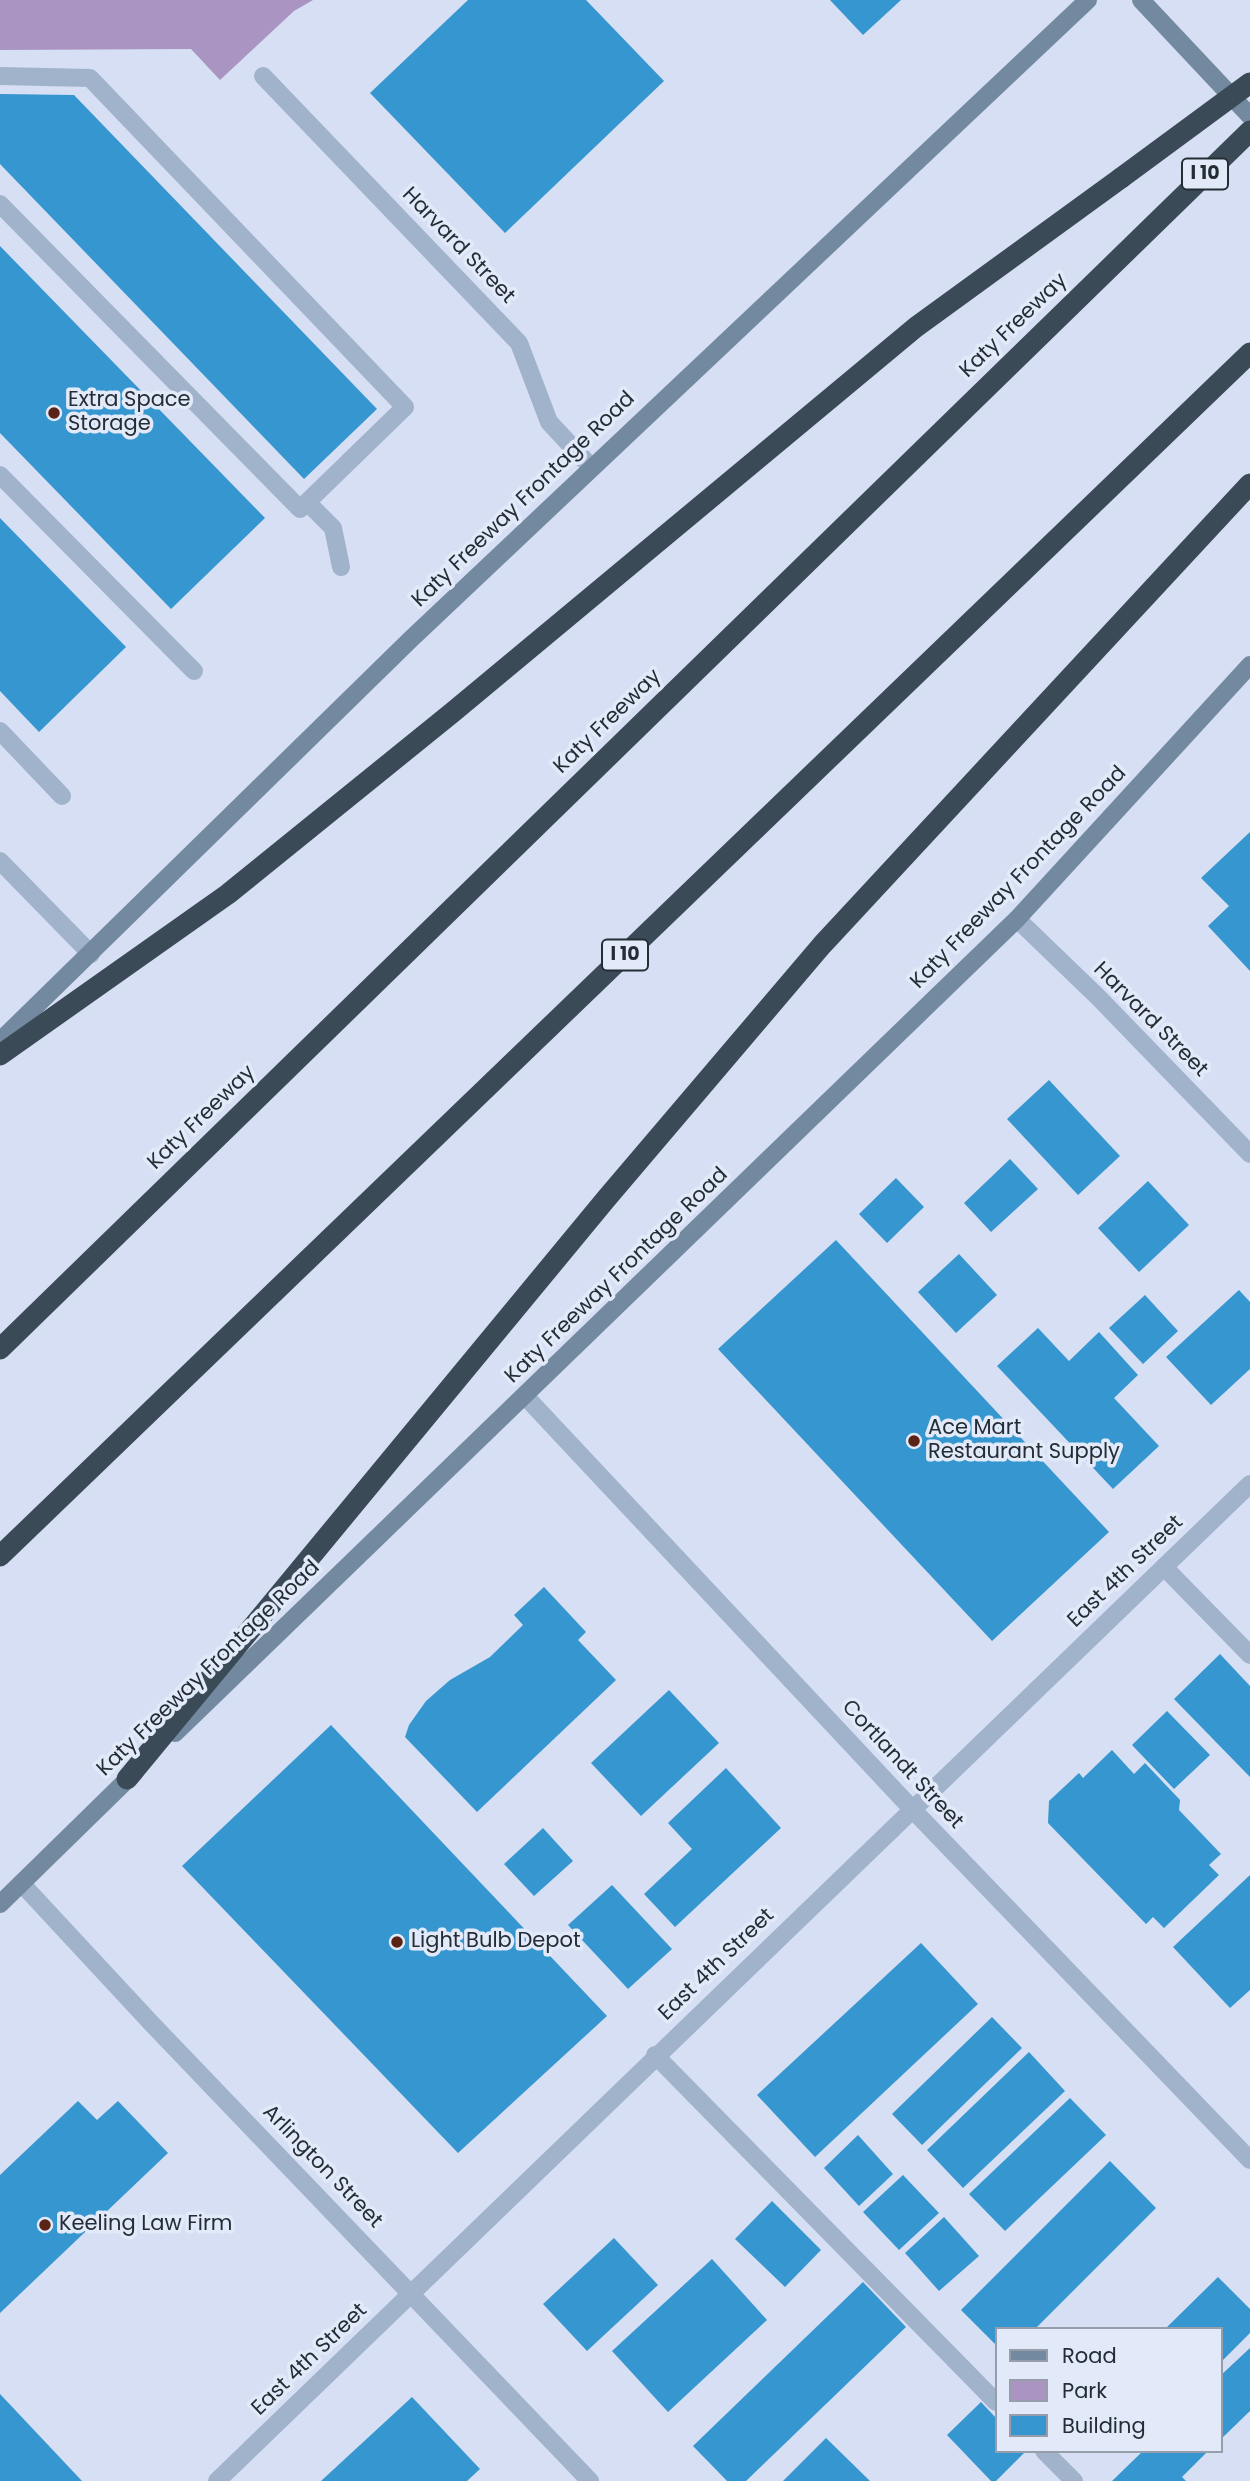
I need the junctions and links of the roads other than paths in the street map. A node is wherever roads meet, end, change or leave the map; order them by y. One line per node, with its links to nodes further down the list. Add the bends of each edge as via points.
1 (1088, 0): 10 (main road, Katy Freeway Frontage Road)
2 (1141, 0): 6 (main road)
3 (0, 76): 13 (street, via 90,78 405,407)
4 (263, 76): 10 (street, Harvard Street, via 519,343 550,422)
5 (1250, 83): 23 (highway, bridge, via 916,327 228,894)
6 (1250, 116)
7 (1250, 131): 25 (highway, Katy Freeway / I 10)
8 (0, 204): 13 (street, via 300,509)
9 (1250, 353): 28 (highway, I 10)
10 (591, 467): 21 (main road, Katy Freeway Frontage Road)
11 (0, 475): 16 (street)
12 (1250, 484): 31 (highway, via 822,945)
13 (307, 502): 14 (street, via 333,528)
14 (341, 567)
15 (1250, 665): 20 (main road, Katy Freeway Frontage Road)
16 (194, 671)
17 (0, 731): 18 (street)
18 (62, 796)
19 (0, 861): 21 (street)
20 (1017, 919): 24 (street, Harvard Street); 26 (main road, Katy Freeway Frontage Road)
21 (91, 954): 22 (main road, Katy Freeway Frontage Road)
22 (0, 1041)
23 (0, 1055)
24 (1250, 1154)
25 (0, 1349)
26 (525, 1396): 31 (main road, Katy Freeway Frontage Road); 32 (street, Cortlandt Street)
27 (1250, 1484): 29 (street, East 4th Street)
28 (0, 1556)
29 (1164, 1567): 30 (street); 32 (street, East 4th Street)
30 (1250, 1655)
31 (127, 1779): 33 (main road, Katy Freeway Frontage Road)
32 (913, 1810): 35 (street, East 4th Street); 36 (street, Cortlandt Street)
33 (22, 1884): 34 (main road, Katy Freeway Frontage Road); 37 (street, Arlington Street)
34 (0, 1905)
35 (655, 2056): 37 (street, East 4th Street); 38 (street)
36 (1250, 2160)
37 (411, 2294): 40 (street, East 4th Street); 41 (street, Arlington Street)
38 (995, 2401)
39 (1046, 2453): 42 (street)
40 (217, 2481)
41 (590, 2481)
42 (1074, 2481)

